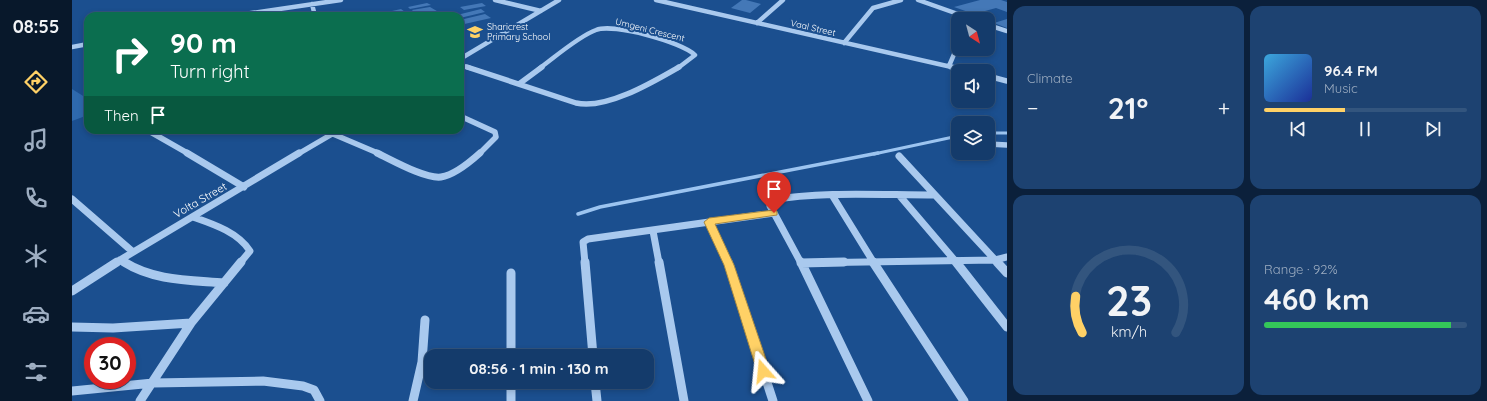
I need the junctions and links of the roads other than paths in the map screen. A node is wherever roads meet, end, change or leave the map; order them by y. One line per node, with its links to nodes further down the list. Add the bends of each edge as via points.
1 (341, 0): 9 (street)
2 (495, 0): 11 (street)
3 (559, 0): 11 (street)
4 (656, 0): 10 (street, Vaal Street)
5 (687, 0): 10 (street)
6 (783, 0): 15 (street)
7 (901, 0): 18 (street, via 873,8)
8 (918, 0): 14 (street)
9 (312, 4): 12 (street); 13 (street)
10 (678, 5): 15 (street, Vaal Street)
11 (541, 11): 22 (street)
12 (258, 12)
13 (314, 12)
14 (952, 12)
15 (757, 23): 18 (street, Vaal Street)
16 (995, 28): 17 (street)
17 (1007, 32)
18 (844, 43): 24 (street, Vaal Street)
19 (84, 45): 20 (street)
20 (72, 47)
21 (953, 56): 24 (street)
22 (464, 57)
23 (464, 66): 27 (street, Umgeni Crescent)
24 (949, 66)
25 (995, 78): 26 (street)
26 (1007, 81)
27 (519, 84): 27 (street, Umgeni Crescent, via 576,103 594,104 666,75 696,55 690,49 676,44 600,28 589,33)
28 (464, 118): 31 (street, via 495,132 496,137 474,158 452,173 440,177 424,174)
29 (155, 134): 35 (street)
30 (333, 134): 35 (street, Volta Street)
31 (340, 134)
32 (995, 144): 33 (street)
33 (1007, 145)
34 (899, 156): 38 (street)
35 (244, 187): 41 (street, Volta Street)
36 (832, 195): 37 (street); 40 (street, via 774,199 769,202); 48 (street)
37 (899, 195): 38 (street); 49 (street)
38 (935, 195): 47 (street)
39 (72, 199): 44 (street)
40 (774, 213): 42 (street); 50 (street)
41 (193, 217): 44 (street, Volta Street); 53 (street, via 214,224 251,250)
42 (709, 222): 43 (street); 71 (street, via 729,265)
43 (653, 231): 60 (street, via 588,239 583,242); 70 (street)
44 (133, 252): 46 (street, Volta Street)
45 (1007, 257): 47 (street)
46 (120, 260): 53 (street, via 140,271 161,276); 54 (street, Volta Street)
47 (995, 260): 49 (street); 52 (street)
48 (872, 261): 49 (street); 50 (street); 73 (street)
49 (955, 261): 58 (street)
50 (801, 263): 72 (street)
51 (511, 272): 59 (street)
52 (1007, 273)
53 (224, 283): 56 (street)
54 (72, 291)
55 (425, 320): 67 (street, via 422,362)
56 (191, 323): 57 (street, via 113,328); 61 (street)
57 (72, 327)
58 (1007, 327)
59 (511, 349)
60 (592, 349)
61 (153, 383): 64 (street); 65 (street); 66 (street, via 264,381 314,390)
62 (511, 389): 68 (street)
63 (596, 389): 69 (street)
64 (72, 391)
65 (140, 401)
66 (320, 401)
67 (413, 401)
68 (511, 401)
69 (597, 401)
70 (684, 401)
71 (773, 401)
72 (868, 401)
73 (964, 401)

